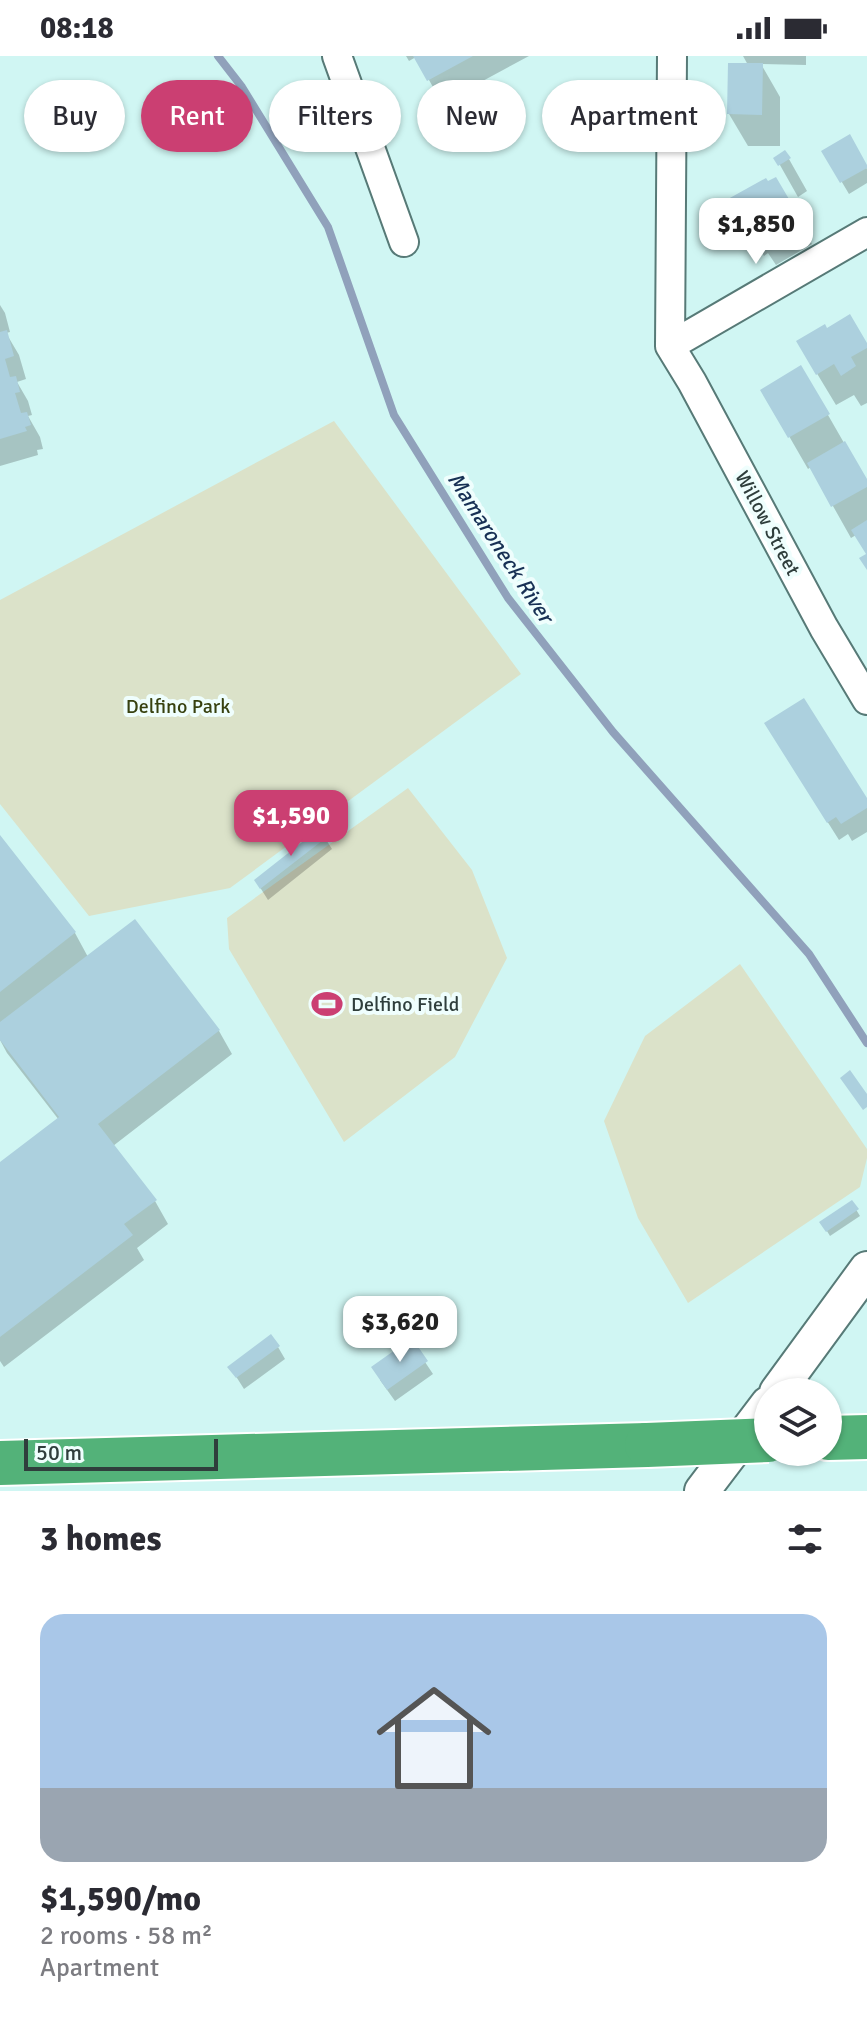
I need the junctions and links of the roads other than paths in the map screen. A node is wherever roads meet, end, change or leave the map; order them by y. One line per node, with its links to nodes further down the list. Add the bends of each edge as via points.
1 (337, 56): 4 (street)
2 (672, 56): 5 (street)
3 (867, 232): 5 (street)
4 (404, 242)
5 (670, 346): 6 (street, Willow Street)
6 (867, 700)
7 (867, 1269): 8 (street)
8 (787, 1378)
9 (754, 1422): 14 (street)
10 (867, 1437): 11 (highway)
11 (842, 1438)
12 (754, 1441): 13 (highway, bridge)
13 (0, 1463)
14 (702, 1491)

